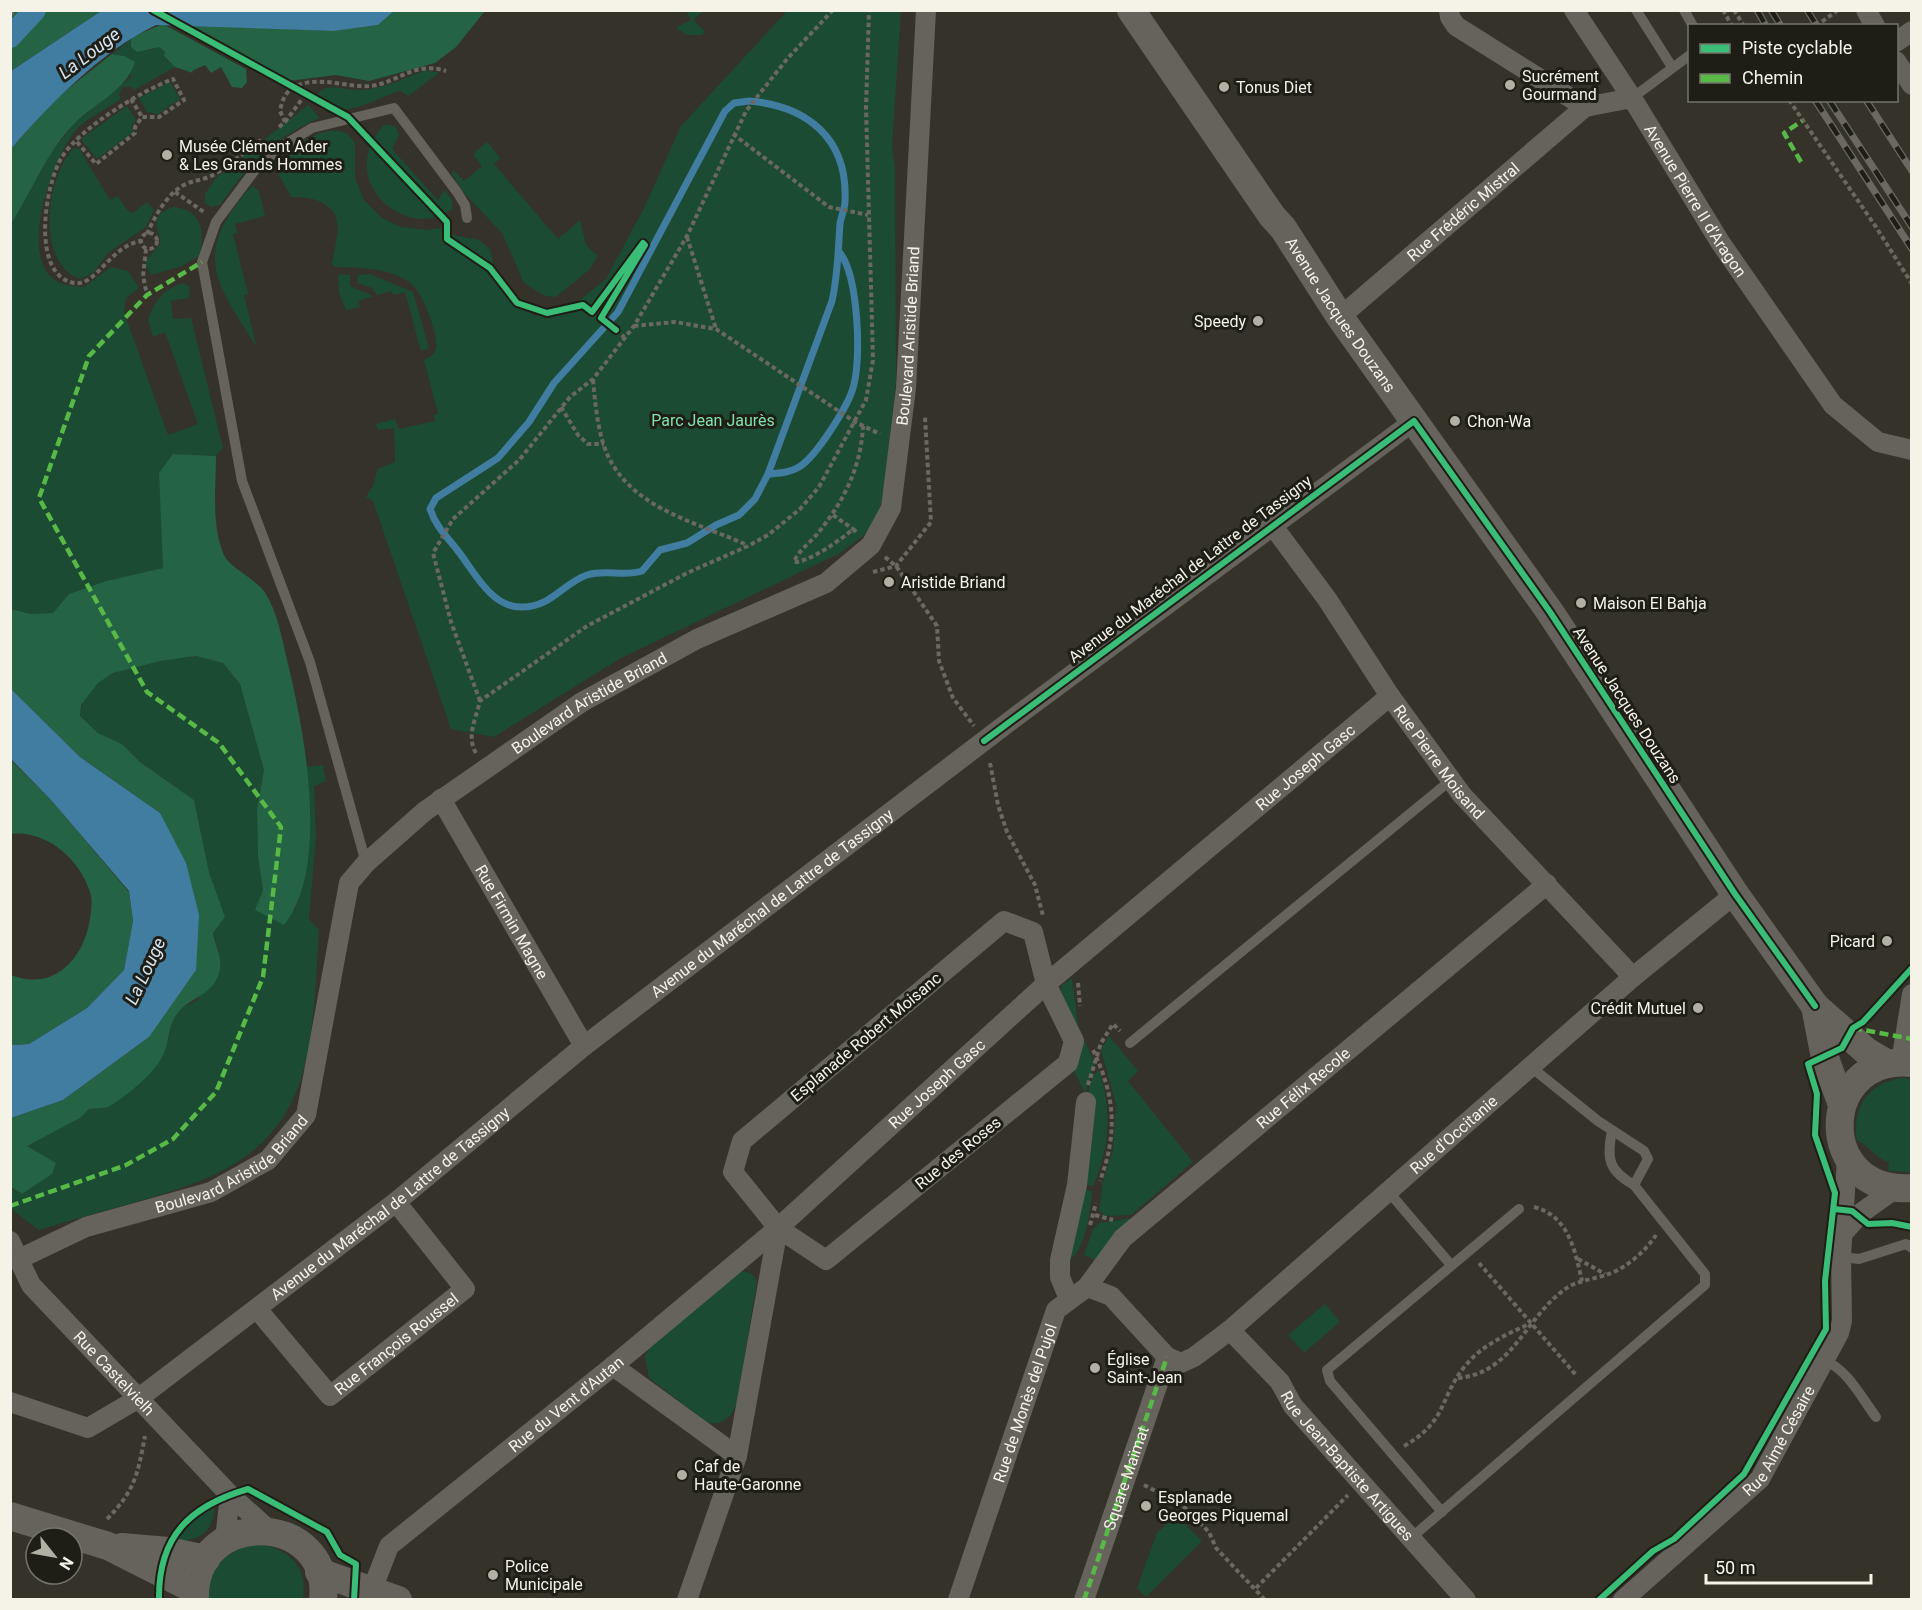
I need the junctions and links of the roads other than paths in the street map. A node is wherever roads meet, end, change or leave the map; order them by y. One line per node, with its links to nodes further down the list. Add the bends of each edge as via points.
1 (926, 10): 25 (street, Boulevard Aristide Briand, via 906,388 891,508 871,545 826,582 697,639 582,702)
2 (1131, 10): 19 (main road, Avenue Jacques Douzans)
3 (1449, 10): 17 (street, via 1456,26)
4 (1574, 10): 16 (street, Avenue Pierre II d'Aragon)
5 (1636, 10): 14 (lane)
6 (1684, 10): 8 (lane)
7 (1866, 10): 9 (street)
8 (1692, 24)
9 (1874, 24)
10 (1911, 31): 11 (street)
11 (1898, 41)
12 (1688, 56): 14 (lane)
13 (1898, 64): 15 (street)
14 (1672, 67): 16 (lane)
15 (1911, 85)
16 (1632, 98): 17 (street); 21 (street, Avenue Pierre II d'Aragon, via 1720,242 1833,405 1878,442)
17 (1586, 107): 19 (street, Rue Frédéric Mistral)
18 (467, 218): 26 (lane, via 457,192 394,108 312,128 279,148 255,170 216,222 202,262 242,481 310,662)
19 (1340, 317): 20 (main road, Avenue Jacques Douzans)
20 (1414, 421): 22 (street, Avenue du Maréchal de Lattre de Tassigny); 28 (main road, Avenue Jacques Douzans, via 1550,612)
21 (1911, 450)
22 (1272, 525): 23 (street, Rue Pierre Moisand, via 1339,616); 34 (street, Avenue du Maréchal de Lattre de Tassigny)
23 (1390, 696): 24 (street, Rue Pierre Moisand); 30 (street, Rue Joseph Gasc)
24 (1451, 780): 27 (street, Rue Pierre Moisand); 33 (lane)
25 (441, 799): 26 (street, Boulevard Aristide Briand); 34 (street, Rue Firmin Magne)
26 (366, 863): 48 (street, Boulevard Aristide Briand, via 349,883 306,1115 268,1160 211,1192)
27 (1547, 884): 29 (street, Rue Pierre Moisand); 52 (street, Rue Félix Recole, via 1123,1238)
28 (1736, 894): 29 (street, Rue d'Occitanie); 32 (main road, Avenue Jacques Douzans)
29 (1633, 977): 36 (street, Rue d'Occitanie)
30 (1046, 984): 46 (street, Rue Joseph Gasc); 46 (street, Rue des Roses, via 1074,1041 1068,1063 826,1260); 46 (street, Esplanade Robert Moisanc, via 1033,932 1004,921 742,1141 733,1172)
31 (1911, 994): 35 (street)
32 (1815, 1006): 35 (main road, Avenue Jacques Douzans, via 1866,1051); 38 (main road, Avenue Jacques Douzans, via 1825,1058)
33 (1130, 1043)
34 (584, 1046): 44 (street, Avenue du Maréchal de Lattre de Tassigny)
35 (1900, 1063): 38 (main road, via 1871,1070 1856,1082)
36 (1531, 1067): 39 (lane); 43 (street, Rue d'Occitanie)
37 (1086, 1102): 53 (street, via 1077,1185 1060,1260 1060,1277)
38 (1842, 1105): 40 (main road, via 1839,1132)
39 (1612, 1131): 41 (lane, via 1610,1163 1617,1175); 41 (lane, via 1644,1152 1648,1159)
40 (1847, 1158): 42 (main road, via 1868,1179); 47 (street, Rue Aimé Césaire)
41 (1634, 1185): 64 (lane, via 1705,1274 1705,1285)
42 (1905, 1190): 47 (street, via 1861,1213)
43 (1388, 1191): 51 (lane); 55 (street, Rue d'Occitanie)
44 (396, 1202): 54 (street, Avenue du Maréchal de Lattre de Tassigny); 54 (street, Rue François Roussel, via 465,1289 330,1396)
45 (1519, 1209): 51 (lane)
46 (778, 1228): 58 (street, Rue du Vent d'Autan); 62 (street)
47 (1844, 1232): 50 (street, Rue Aimé Césaire)
48 (13, 1248): 60 (street, Rue Castelvielh, via 31,1285)
49 (1911, 1248): 50 (lane, via 1906,1244 1859,1259)
50 (1841, 1257): 57 (street, Rue Aimé Césaire, via 1842,1321)
51 (1451, 1265): 64 (lane, via 1327,1370 1330,1381)
52 (1087, 1287): 53 (street, Rue Félix Recole); 56 (street, via 1111,1296)
53 (1069, 1299): 74 (street, Rue de Monès del Pujol, via 1056,1310)
54 (257, 1309): 60 (street, Avenue du Maréchal de Lattre de Tassigny)
55 (1230, 1329): 56 (street, Rue d'Occitanie, via 1194,1358 1181,1363); 67 (street, Rue Jean-Baptiste Artigues)
56 (1167, 1358): 75 (street, Square Maïmat)
57 (1824, 1360): 61 (lane, via 1847,1376); 77 (street, Rue Aimé Césaire, via 1760,1479)
58 (613, 1366): 62 (street); 72 (street, Rue du Vent d'Autan, via 389,1546)
59 (10, 1402): 60 (street, Avenue du Maréchal de Lattre de Tassigny, via 88,1428)
60 (144, 1404): 63 (street, Rue Castelvielh)
61 (1876, 1417)
62 (737, 1456): 73 (street)
63 (230, 1495): 66 (street, Rue Castelvielh); 69 (street)
64 (1442, 1512): 67 (lane)
65 (10, 1516): 68 (main road)
66 (269, 1530): 69 (main road, via 238,1533); 70 (main road, via 297,1542 308,1553)
67 (1411, 1538): 76 (street, Rue Jean-Baptiste Artigues)
68 (98, 1542): 69 (main road, via 168,1551); 71 (main road)
69 (215, 1549): 71 (main road)
70 (321, 1586): 72 (main road)
71 (195, 1595)
72 (385, 1595)
73 (687, 1599)
74 (958, 1599)
75 (1084, 1599)
76 (1466, 1599)
77 (1623, 1599)

